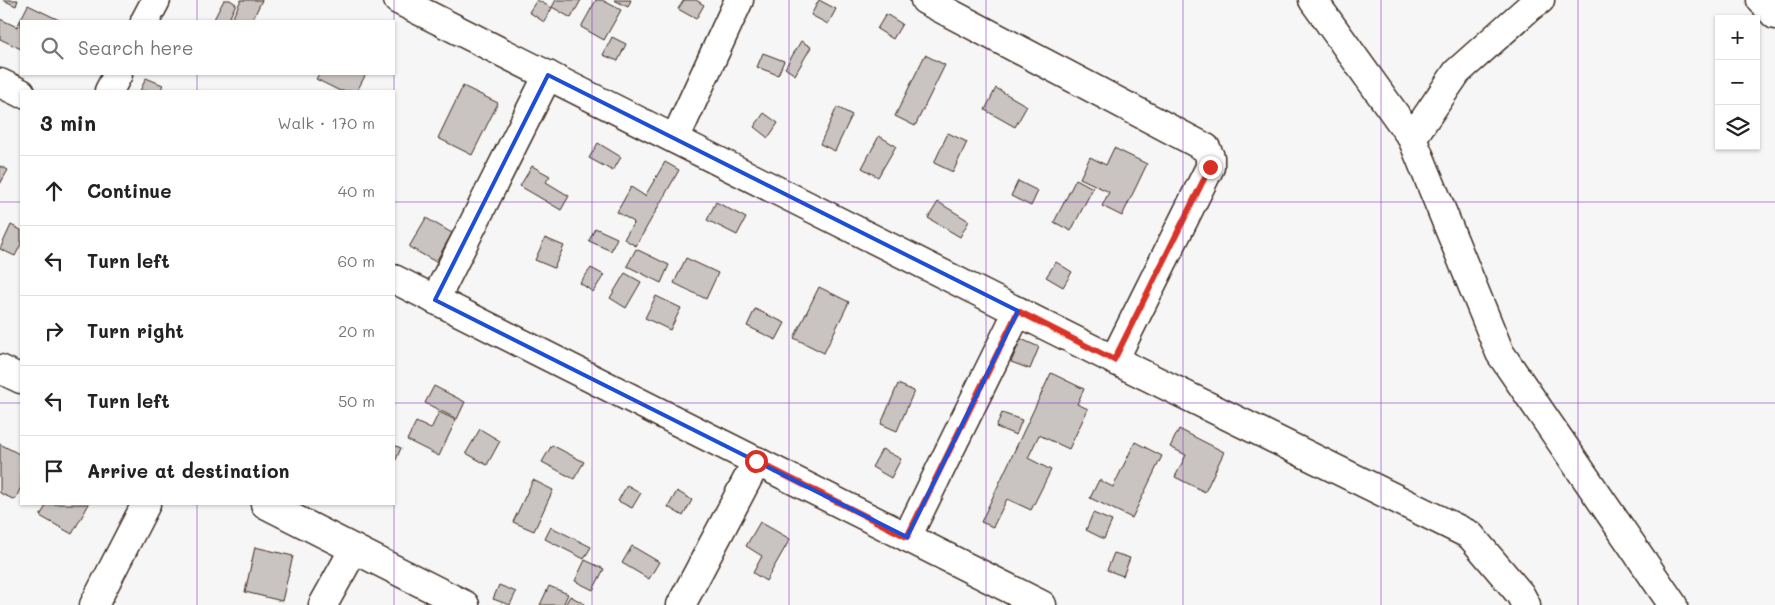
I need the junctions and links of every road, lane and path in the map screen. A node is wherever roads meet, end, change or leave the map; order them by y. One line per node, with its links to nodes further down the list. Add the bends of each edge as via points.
1 (156, 0): 9 (street)
2 (398, 0): 11 (street)
3 (739, 0): 16 (street)
4 (925, 0): 20 (street, via 1206,148 1210,167)
5 (1313, 0): 15 (street)
6 (1540, 0): 15 (street, via 1458,72)
7 (1761, 0): 8 (street)
8 (1775, 15)
9 (146, 20)
10 (117, 75): 13 (street)
11 (548, 75): 16 (street); 18 (street)
12 (0, 83): 14 (street)
13 (110, 90)
14 (20, 93)
15 (1412, 138): 34 (street, via 1500,353)
16 (675, 139): 19 (street)
17 (395, 280): 18 (street)
18 (436, 300): 23 (street)
19 (1018, 311): 20 (street); 26 (street)
20 (1114, 360): 33 (street, via 1470,535)
21 (0, 369): 22 (street)
22 (20, 379)
23 (756, 461): 26 (street); 31 (street)
24 (145, 505): 28 (street)
25 (267, 505): 27 (street)
26 (907, 537): 32 (street)
27 (354, 549): 29 (street); 30 (street)
28 (94, 605)
29 (324, 605)
30 (465, 605)
31 (681, 605)
32 (1042, 605)
33 (1526, 605)
34 (1674, 605)

